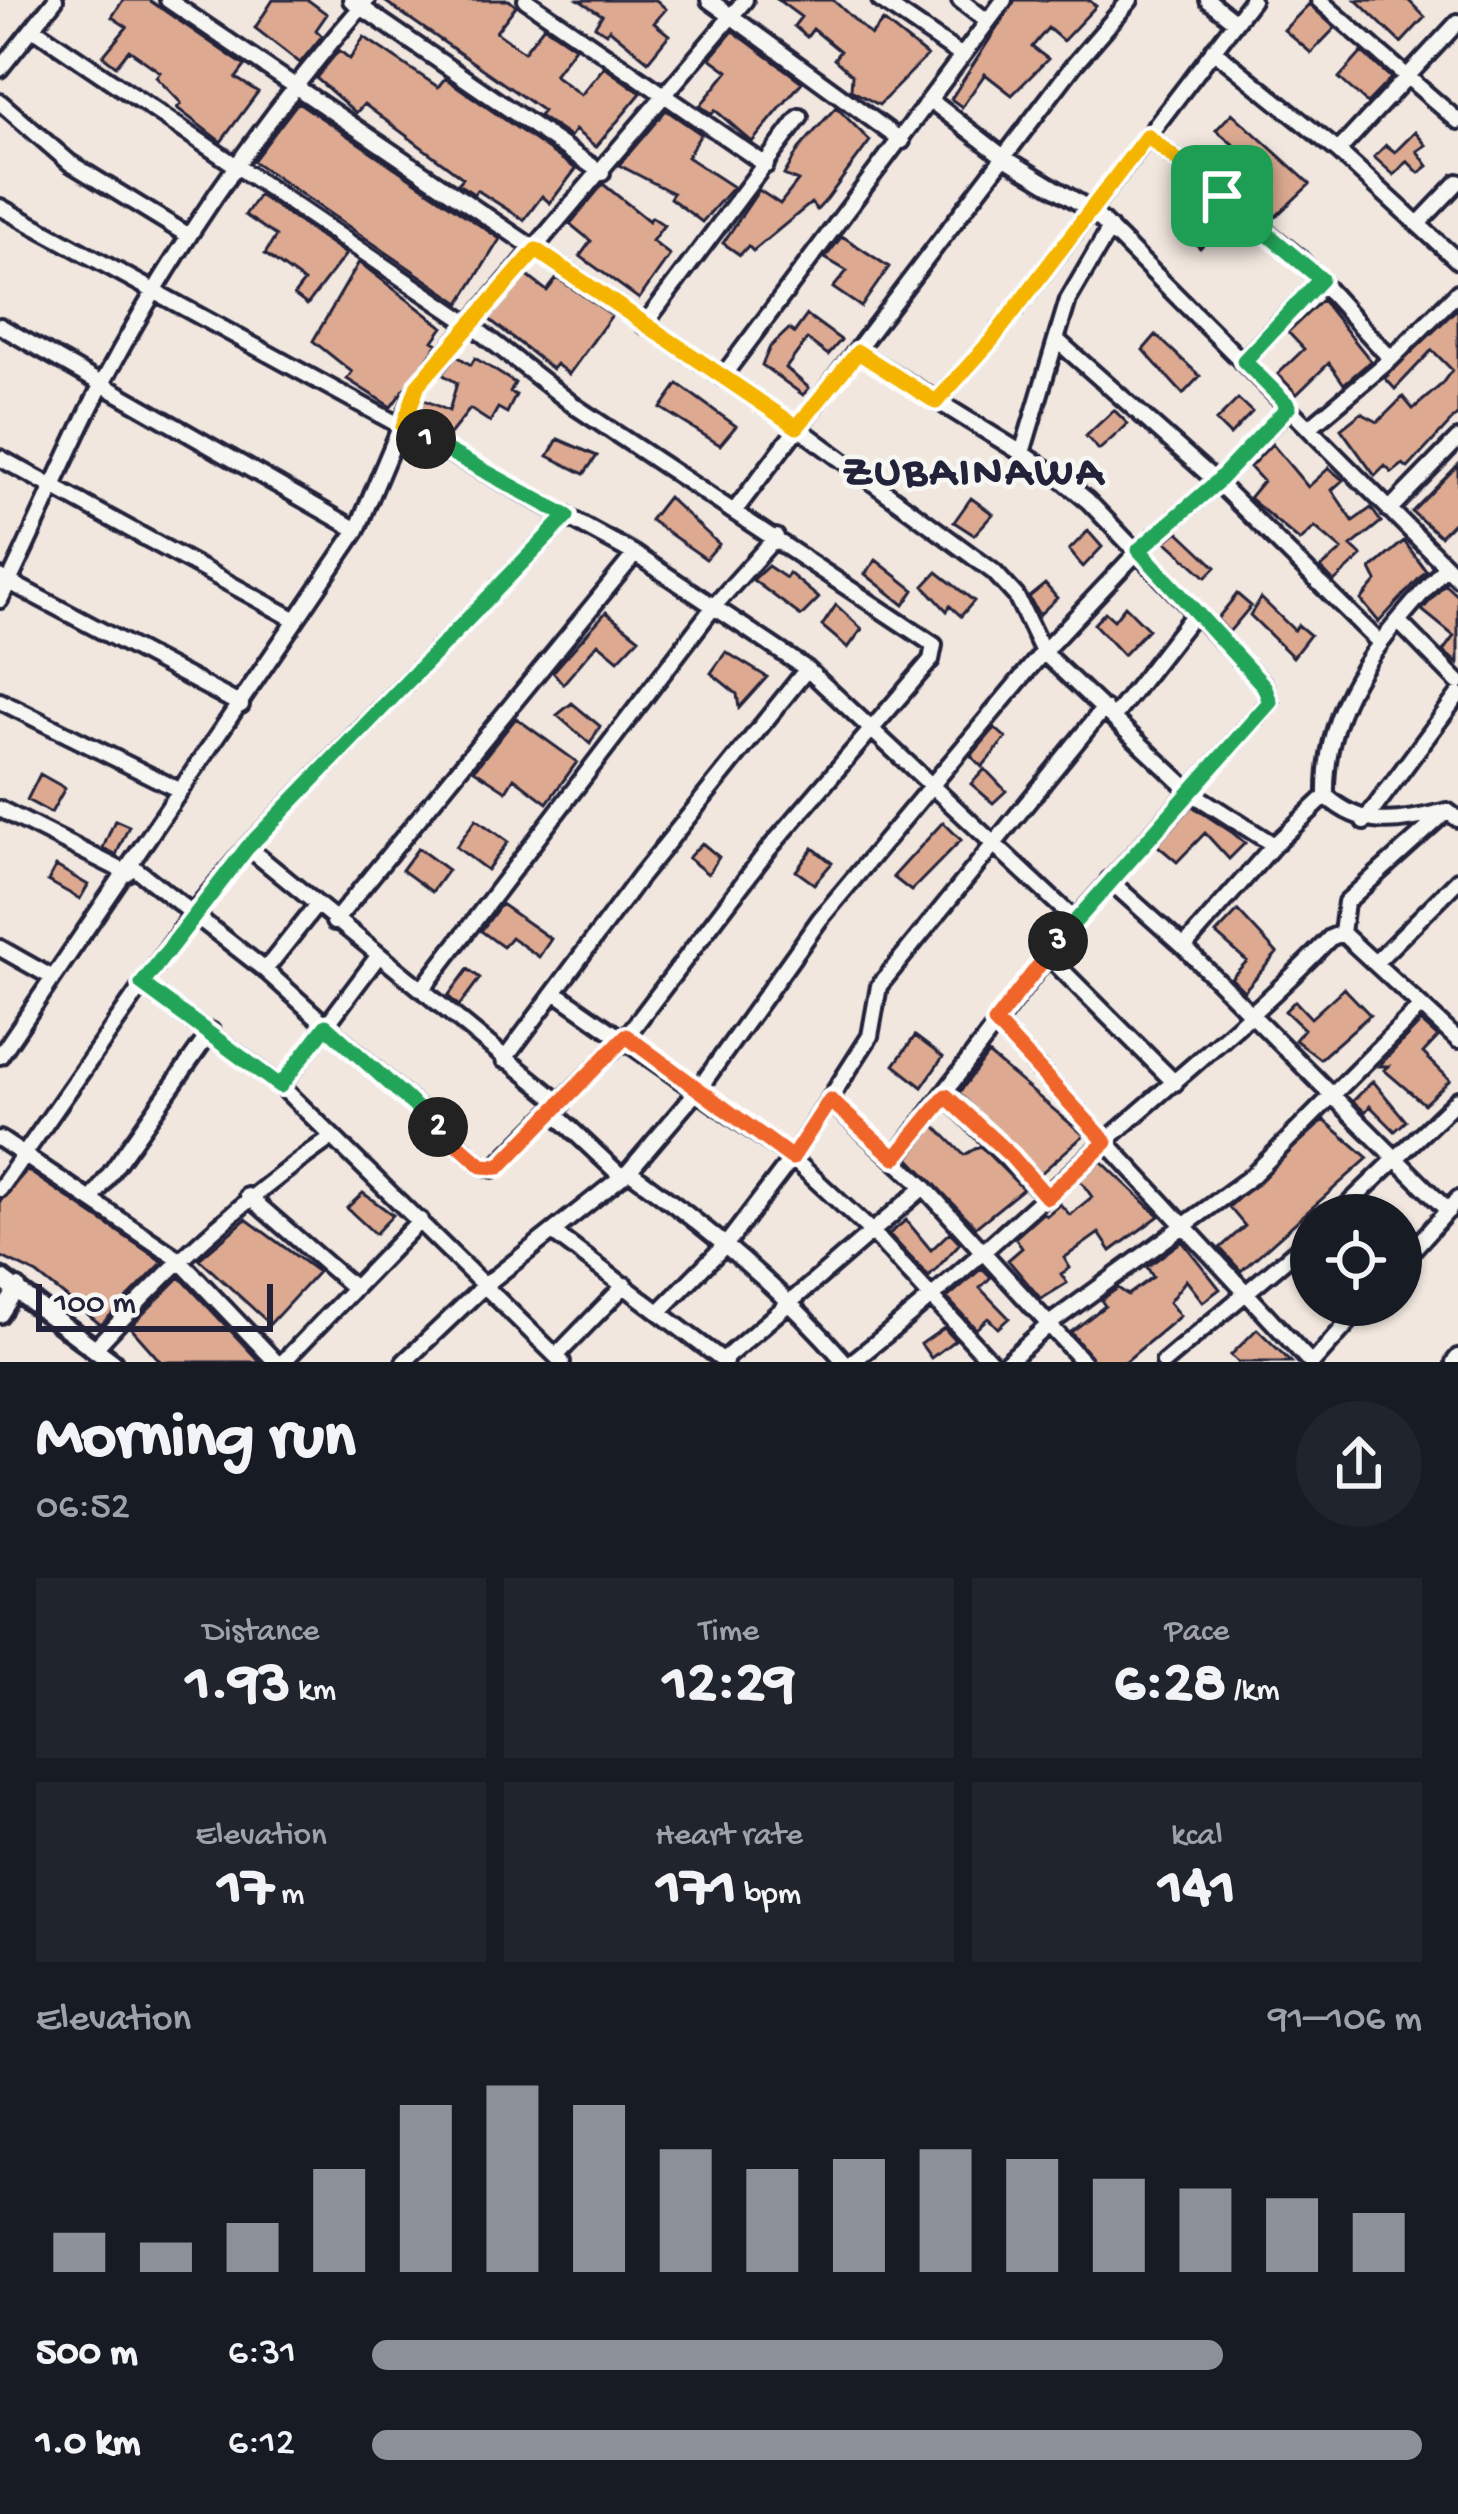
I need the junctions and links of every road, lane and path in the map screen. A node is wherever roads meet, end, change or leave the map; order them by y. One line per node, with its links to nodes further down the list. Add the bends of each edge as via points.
1 (55, 0): 18 (street)
2 (168, 0): 23 (street)
3 (526, 0): 24 (street)
4 (709, 0): 14 (street)
5 (746, 0): 14 (street)
6 (880, 0): 20 (street)
7 (959, 0): 16 (street)
8 (1004, 0): 16 (street)
9 (1130, 0): 32 (street)
10 (1208, 0): 15 (street)
11 (1252, 0): 15 (street)
12 (1319, 0): 22 (street)
13 (360, 2): 23 (street); 35 (street)
14 (731, 16): 24 (street); 30 (street)
15 (1234, 21): 19 (street)
16 (987, 22): 20 (street)
17 (1458, 22): 22 (street)
18 (33, 28): 21 (street); 33 (street)
19 (1213, 50): 29 (street); 31 (street)
20 (962, 56): 25 (street)
21 (0, 69)
22 (1411, 76): 28 (street); 31 (street)
23 (294, 84): 33 (street); 42 (street)
24 (666, 96): 34 (street); 35 (street)
25 (930, 100): 30 (street); 32 (street)
26 (0, 102): 41 (street, via 70,163)
27 (800, 117): 34 (street)
28 (1458, 122)
29 (1147, 136): 38 (street); 44 (street)
30 (902, 140): 54 (street)
31 (1338, 151): 39 (street)
32 (1005, 158): 38 (street); 51 (street)
33 (234, 165): 41 (street); 48 (street)
34 (766, 165): 49 (street)
35 (602, 173): 42 (street)
36 (1458, 182): 39 (street)
37 (0, 207): 46 (street)
38 (1091, 210): 40 (street); 56 (street)
39 (1418, 224): 43 (street)
40 (1109, 228): 50 (street, via 1080,272); 53 (street)
41 (186, 234): 46 (street)
42 (536, 250): 48 (street); 49 (street)
43 (1458, 261)
44 (1321, 279): 52 (street); 53 (street)
45 (1458, 292): 52 (street)
46 (151, 294): 55 (street); 58 (street)
47 (0, 326): 55 (street)
48 (470, 326): 58 (street, via 418,385); 66 (street, via 576,407)
49 (644, 326): 54 (street)
50 (1059, 342): 62 (street); 64 (street)
51 (858, 352): 56 (street); 59 (street)
52 (1390, 359): 60 (street)
53 (1244, 361): 57 (street)
54 (722, 377): 59 (street)
55 (100, 387): 65 (street); 69 (street)
56 (936, 402): 62 (street)
57 (1289, 406): 60 (street); 64 (street)
58 (403, 427): 68 (street); 69 (street)
59 (797, 427): 66 (street); 81 (street, via 994,572 1016,596)
60 (1310, 427): 67 (street)
61 (1458, 439): 67 (street)
62 (1022, 453): 71 (street)
63 (0, 458): 65 (street)
64 (1217, 482): 71 (street); 80 (street)
65 (52, 487): 74 (street); 78 (street)
66 (736, 509): 70 (street)
67 (1389, 510): 73 (street)
68 (567, 516): 72 (street); 98 (street)
69 (357, 530): 78 (street)
70 (776, 537): 76 (street); 88 (street, via 934,646 932,660)
71 (1139, 550): 77 (street); 81 (street)
72 (635, 554): 76 (street); 105 (street)
73 (1452, 572): 79 (street)
74 (4, 580): 75 (street); 86 (street)
75 (0, 600)
76 (715, 605): 82 (street); 115 (street)
77 (1194, 614): 87 (street); 91 (street, via 1270,702)
78 (296, 620): 86 (street)
79 (1398, 621): 80 (street); 83 (street)
80 (1379, 642): 92 (street, via 1331,727)
81 (1043, 652): 87 (street); 89 (street)
82 (807, 669): 88 (street); 116 (street)
83 (1458, 682)
84 (1458, 694): 95 (street)
85 (0, 701): 90 (street)
86 (241, 705): 90 (street)
87 (1108, 713): 91 (street); 96 (street)
88 (871, 727): 89 (street); 122 (street)
89 (932, 787): 96 (street); 128 (street, via 820,919)
90 (179, 790): 99 (street)
91 (1192, 793): 97 (street); 100 (street)
92 (1326, 796): 95 (street); 97 (street)
93 (0, 809): 99 (street)
94 (1452, 815): 95 (street); 106 (street, via 1346,902)
95 (1364, 822)
96 (992, 843): 104 (street); 131 (street, via 879,986 875,1026)
97 (1274, 845): 107 (street)
98 (247, 848): 102 (street); 103 (street)
99 (129, 870): 103 (street); 113 (street)
100 (1109, 880): 104 (street); 107 (street)
101 (1458, 880): 111 (street)
102 (315, 907): 105 (street); 112 (street)
103 (194, 911): 112 (street); 114 (street)
104 (1075, 920): 110 (street)
105 (334, 922): 109 (street)
106 (1342, 933): 111 (street); 118 (street)
107 (1184, 947): 118 (street)
108 (0, 948): 113 (street)
109 (379, 956): 115 (street); 120 (street)
110 (1047, 956): 119 (street); 126 (street)
111 (1376, 962): 117 (street)
112 (265, 970): 120 (street)
113 (53, 978): 124 (street)
114 (142, 984): 121 (street); 137 (street)
115 (423, 988): 125 (street)
116 (556, 992): 122 (street); 125 (street)
117 (1420, 1006): 123 (street); 130 (street)
118 (1252, 1019): 126 (street); 130 (street)
119 (995, 1022): 129 (street); 136 (street)
120 (326, 1026): 127 (street); 133 (street, via 488,1169)
121 (211, 1031): 127 (street); 147 (street)
122 (626, 1036): 128 (street); 133 (street)
123 (1457, 1037)
124 (0, 1056)
125 (504, 1060): 133 (street)
126 (1174, 1083): 136 (street)
127 (280, 1086): 134 (street)
128 (698, 1090): 138 (street); 141 (street)
129 (946, 1096): 139 (street); 146 (street)
130 (1329, 1097): 140 (street); 150 (street)
131 (830, 1100): 138 (street); 139 (street)
132 (1458, 1100): 140 (street)
133 (557, 1108): 141 (street)
134 (332, 1137): 145 (street); 149 (street)
135 (0, 1139): 137 (street)
136 (1106, 1142): 146 (street); 150 (street)
137 (24, 1153): 143 (street); 147 (street)
138 (792, 1158): 151 (street); 154 (street)
139 (895, 1158): 142 (street)
140 (1395, 1162): 144 (street); 148 (street)
141 (626, 1174): 152 (street); 154 (street)
142 (924, 1187): 151 (street); 155 (street)
143 (0, 1189)
144 (1360, 1194)
145 (248, 1196): 157 (street); 162 (street)
146 (1047, 1197): 155 (street)
147 (93, 1198): 157 (street)
148 (1453, 1205): 153 (street)
149 (420, 1220): 159 (street); 162 (street)
150 (1186, 1229): 163 (street); 168 (street)
151 (873, 1232): 164 (street); 165 (street)
152 (555, 1234): 159 (street); 160 (street)
153 (1422, 1240)
154 (728, 1242): 165 (street); 166 (street)
155 (983, 1253): 164 (street); 168 (street)
156 (1290, 1257): 163 (street)
157 (177, 1258): 170 (street); 174 (street)
158 (0, 1278): 161 (street)
159 (484, 1286): 171 (street); 175 (street)
160 (625, 1286): 166 (street); 171 (street)
161 (18, 1287): 167 (street); 170 (street)
162 (354, 1288): 174 (street)
163 (1248, 1295): 180 (street); 181 (street)
164 (933, 1299): 176 (street); 177 (street)
165 (794, 1304): 172 (street); 176 (street)
166 (660, 1312): 172 (street)
167 (0, 1315)
168 (1052, 1322): 178 (street); 179 (street)
169 (1345, 1326): 181 (street)
170 (98, 1346): 173 (street)
171 (559, 1359)
172 (724, 1361)
173 (112, 1362)
174 (279, 1362)
175 (404, 1362)
176 (848, 1362)
177 (991, 1362)
178 (1007, 1362)
179 (1083, 1362)
180 (1164, 1362)
181 (1312, 1362)

